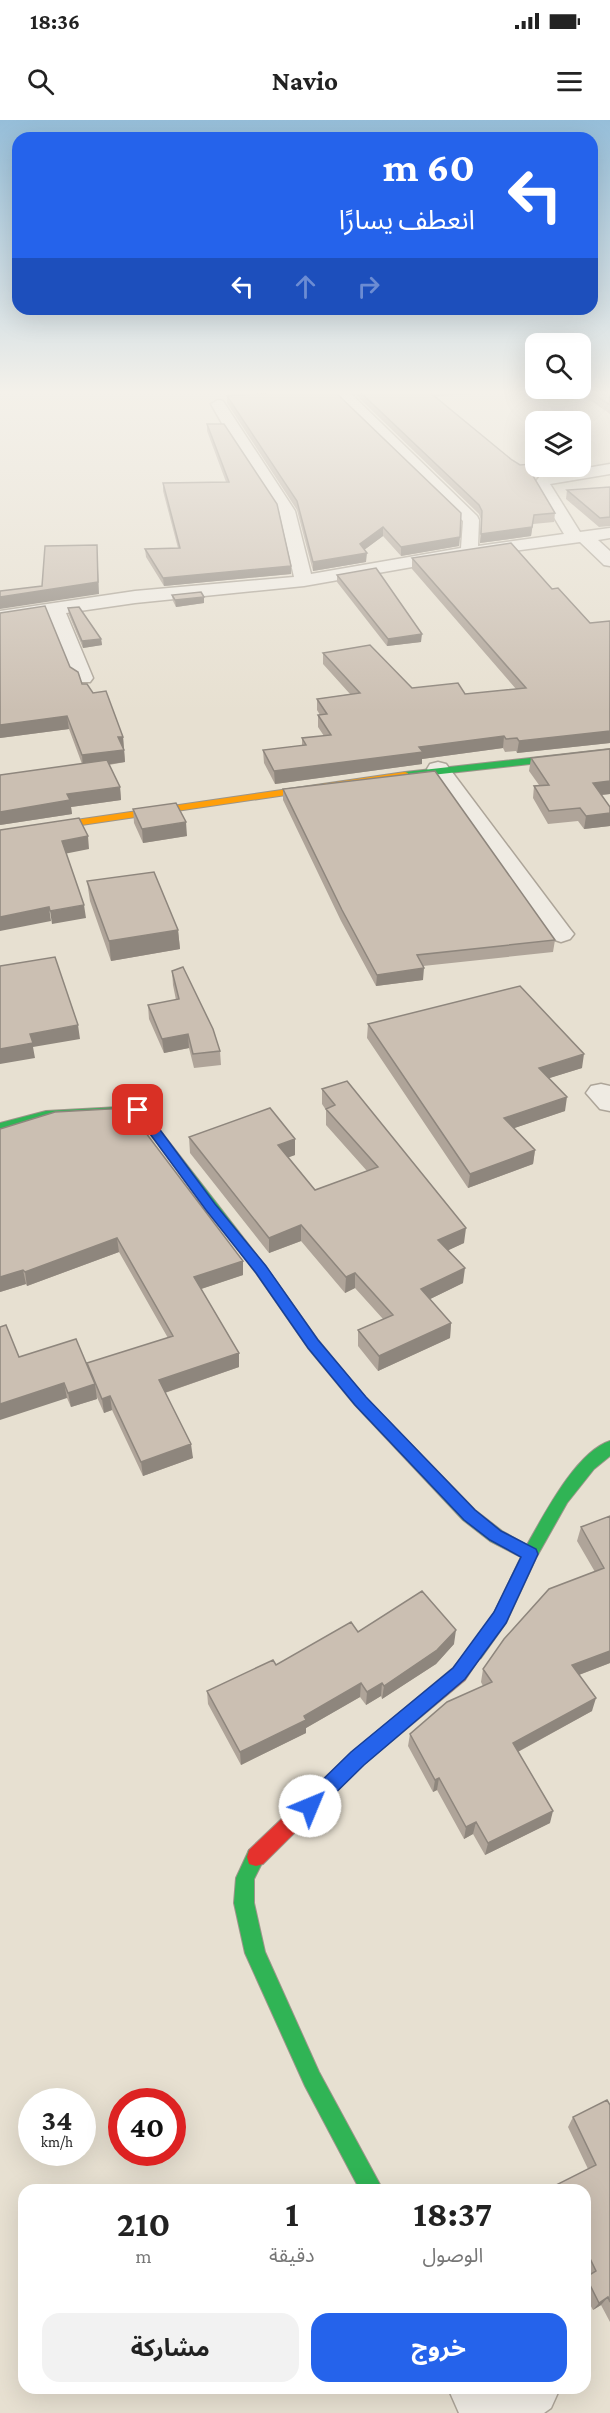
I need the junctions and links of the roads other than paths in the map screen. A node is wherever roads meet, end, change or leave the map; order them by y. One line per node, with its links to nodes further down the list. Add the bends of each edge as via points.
1 (279, 498): 8 (street, via 288,511)
2 (448, 498): 6 (street, via 471,520)
3 (552, 498): 5 (street)
4 (610, 533): 5 (street)
5 (580, 537): 6 (street); 7 (street)
6 (469, 552): 8 (street)
7 (610, 561)
8 (304, 581): 9 (street)
9 (55, 609): 10 (street); 11 (street)
10 (0, 617)
11 (83, 678)
12 (610, 752): 13 (street)
13 (438, 769): 14 (street); 15 (street)
14 (0, 834)
15 (561, 934)
16 (0, 1127): 18 (street, via 46,1115 138,1110 360,1401 469,1515 496,1536)
17 (610, 1447): 18 (street, via 561,1498)
18 (530, 1554): 19 (street, via 500,1618 459,1674 357,1759 257,1854 245,1878 244,1903 255,1953 312,2079)
19 (369, 2184)
20 (481, 2394): 22 (street)
21 (522, 2394): 22 (street)
22 (492, 2413)

